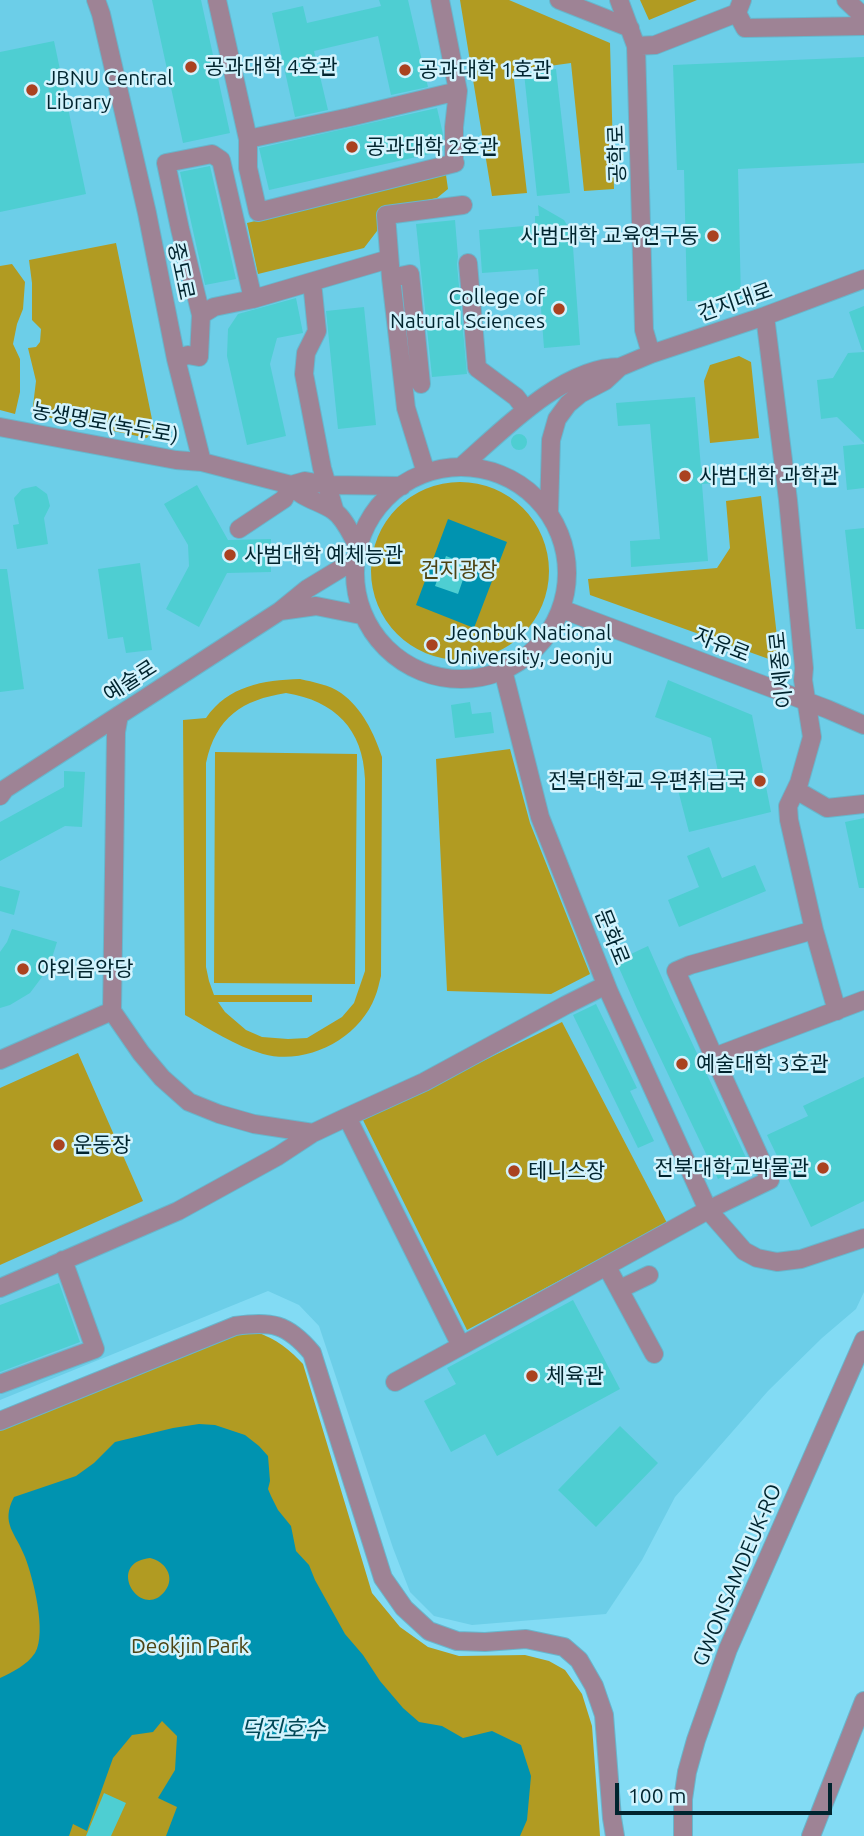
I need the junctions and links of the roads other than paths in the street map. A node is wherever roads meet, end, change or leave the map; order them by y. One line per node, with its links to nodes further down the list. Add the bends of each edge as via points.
1 (96, 0): 15 (street, 중도로)
2 (217, 0): 13 (street)
3 (440, 0): 12 (street)
4 (559, 0): 10 (street)
5 (619, 0): 10 (street, 공학로)
6 (846, 0): 8 (street)
7 (740, 6): 9 (street, via 745,27); 11 (street, via 655,45)
8 (864, 17)
9 (864, 26)
10 (630, 28): 11 (street, 공학로)
11 (636, 46): 27 (street, 공학로, via 644,330)
12 (458, 90): 13 (street); 13 (street, via 454,161 258,212 248,168)
13 (248, 139)
14 (166, 163): 15 (street); 17 (street); 24 (street, via 212,153 221,160)
15 (137, 169): 18 (street, 중도로)
16 (463, 205): 19 (street, via 386,215)
17 (180, 229): 18 (street); 25 (street)
18 (151, 237): 28 (street, 중도로)
19 (389, 259): 21 (street); 23 (street)
20 (468, 262): 31 (street, via 477,368)
21 (391, 278): 30 (street, via 410,274); 35 (street, via 406,408)
22 (864, 279): 26 (street, 건지대로)
23 (312, 282): 24 (street); 37 (street, via 317,331 306,354 304,374)
24 (253, 299): 25 (street, via 214,307)
25 (201, 315): 28 (street, via 200,357)
26 (765, 316): 27 (street, 건지대로); 48 (street, 이세종로)
27 (651, 354): 29 (street, 건지대로)
28 (176, 359): 33 (street, 중도로)
29 (620, 367): 31 (street, 건지대로, via 605,367 568,382); 40 (street, 건지대로, via 574,399 557,419 551,440)
30 (421, 384)
31 (526, 410): 34 (street, 건지대로)
32 (0, 427): 33 (street, 농생명로(녹두로))
33 (202, 462): 36 (street)
34 (462, 466): 35 (street); 40 (street, via 502,474)
35 (426, 473): 38 (street)
36 (291, 485): 37 (street, via 305,481); 39 (street); 41 (street, via 284,499)
37 (328, 485): 38 (street); 39 (street)
38 (402, 486): 42 (street, via 385,500)
39 (335, 512): 42 (street)
40 (549, 513): 44 (street, via 567,569)
41 (239, 529)
42 (356, 543): 43 (street)
43 (353, 561): 45 (street, 예술로); 46 (street)
44 (564, 610): 47 (street, via 523,659); 48 (street, 자유로)
45 (280, 611): 46 (street, via 316,606); 49 (street, 예술로)
46 (361, 615): 47 (street, via 394,656 431,677 449,681)
47 (503, 670): 55 (street, 문화로, via 540,817)
48 (807, 702): 50 (street, 자유로); 51 (street, 이세종로, via 812,737)
49 (119, 715): 52 (street, 예술로); 57 (street)
50 (864, 724)
51 (796, 790): 53 (street, via 827,808); 54 (street, 이세종로, via 788,806 789,820)
52 (2, 792)
53 (864, 804)
54 (814, 930): 58 (street, 이세종로); 59 (street, via 676,971)
55 (606, 985): 61 (street, via 424,1082); 63 (street, 문화로)
56 (864, 1000): 58 (street)
57 (112, 1011): 60 (street); 62 (street, via 162,1079 189,1102 254,1124)
58 (836, 1011): 59 (street)
59 (715, 1057): 63 (street, via 770,1180)
60 (0, 1060)
61 (347, 1117): 62 (street); 71 (street)
62 (313, 1133): 65 (street, via 178,1211)
63 (708, 1210): 64 (street, 문화로, via 744,1251 777,1262); 66 (street)
64 (862, 1240)
65 (63, 1260): 68 (street); 74 (street, via 96,1349)
66 (607, 1266): 69 (street); 71 (street)
67 (649, 1275): 69 (street)
68 (0, 1288)
69 (620, 1289): 72 (street)
70 (864, 1340): 78 (street, GWONSAMDEUK-RO, via 728,1649 687,1772)
71 (461, 1346): 73 (street)
72 (654, 1354)
73 (395, 1382)
74 (0, 1384)
75 (0, 1421): 77 (street, via 235,1326 260,1323 282,1327 300,1339 312,1353 383,1577 404,1608 429,1631 457,1641 526,1639 564,1647 579,1660 604,1715)
76 (864, 1701): 79 (street)
77 (615, 1836)
78 (683, 1836)
79 (811, 1836)

